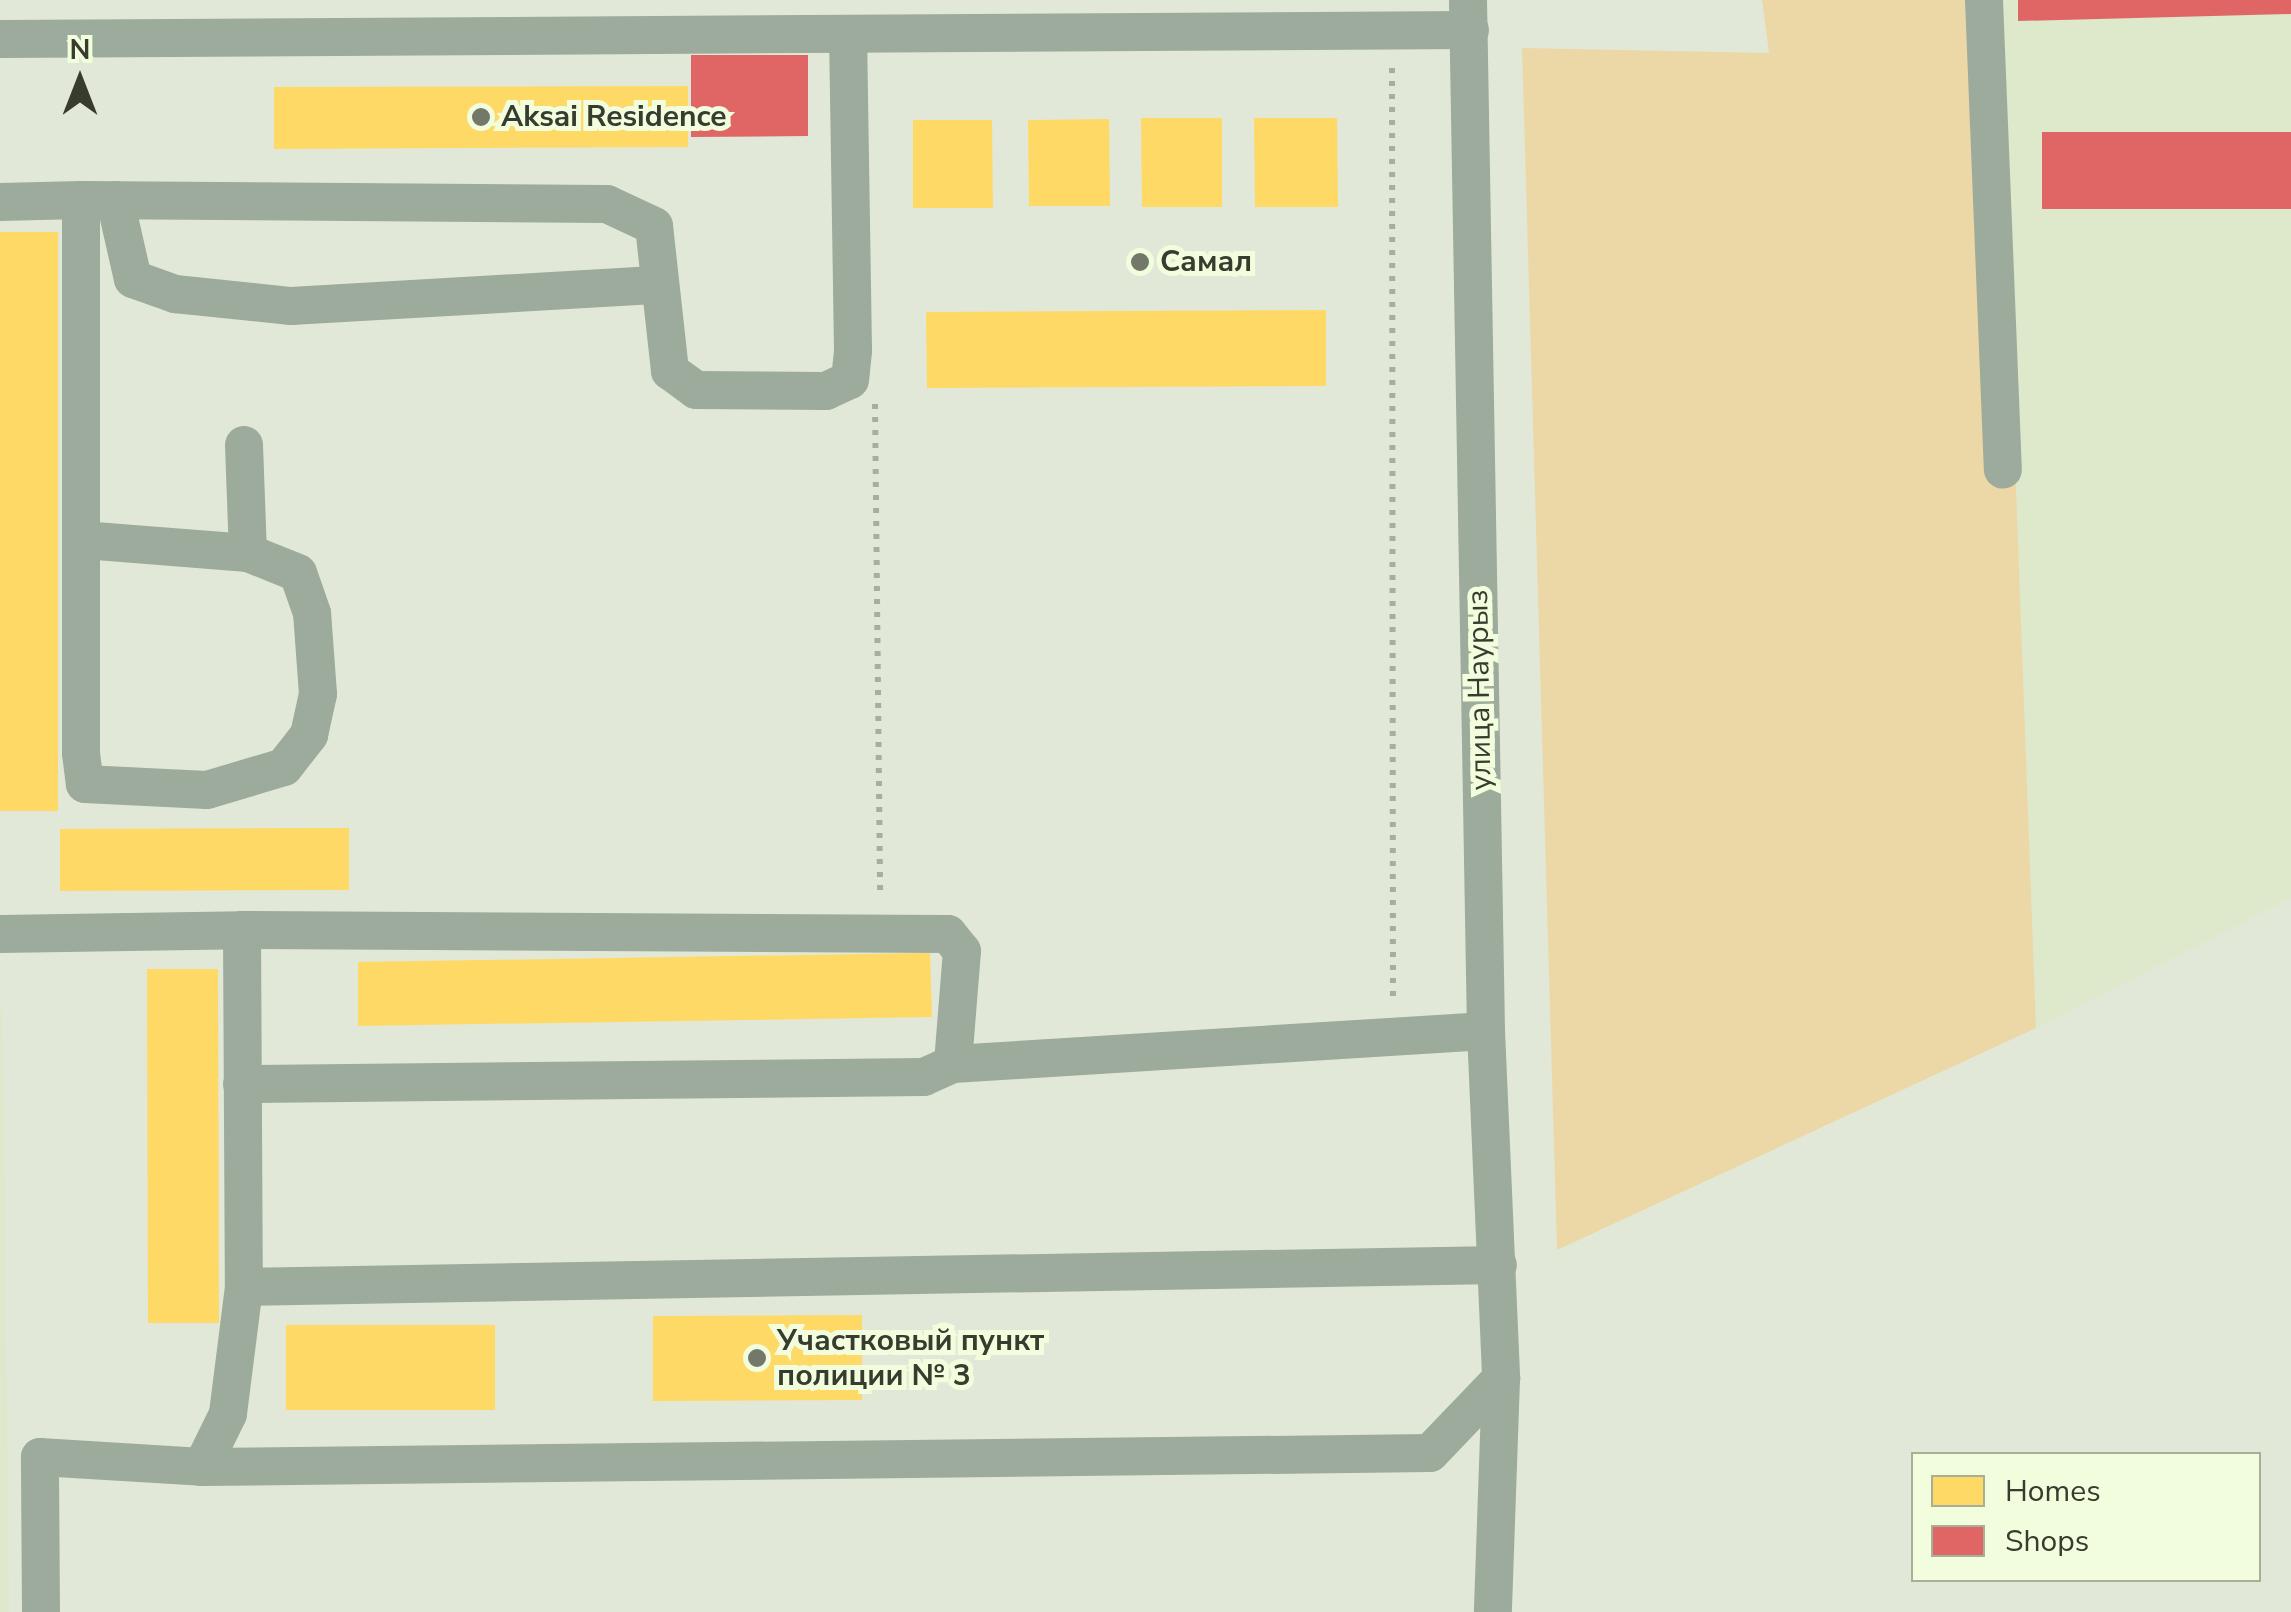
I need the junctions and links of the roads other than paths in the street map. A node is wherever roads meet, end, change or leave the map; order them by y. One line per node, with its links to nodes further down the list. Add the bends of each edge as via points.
1 (1984, 0): 10 (street)
2 (1469, 15): 3 (street); 15 (street, улица Наурыз)
3 (952, 16): 4 (street)
4 (848, 34): 5 (street); 8 (street, via 850,380 826,391 696,390 670,371)
5 (0, 39)
6 (98, 200): 7 (street); 8 (street, via 133,279 175,294 291,306); 8 (street, via 607,204 654,226); 11 (street)
7 (0, 202)
8 (658, 285)
9 (244, 444): 12 (street)
10 (2004, 470)
11 (82, 540): 12 (street); 12 (street, via 85,784 134,792 207,790 284,767 309,735 318,694 312,613 298,573)
12 (248, 553)
13 (242, 930): 14 (street); 16 (street, via 959,939); 17 (street)
14 (0, 934)
15 (1486, 1031): 16 (street); 18 (street, улица Наурыз)
16 (953, 1064): 17 (street, via 924,1077)
17 (242, 1084): 19 (street)
18 (1498, 1265): 19 (street); 20 (street, улица Наурыз)
19 (244, 1287): 21 (street, via 228,1414)
20 (1501, 1380): 21 (street, via 1430,1453); 23 (street, улица Наурыз)
21 (202, 1467): 22 (street, via 40,1457)
22 (41, 1612)
23 (1493, 1612)

